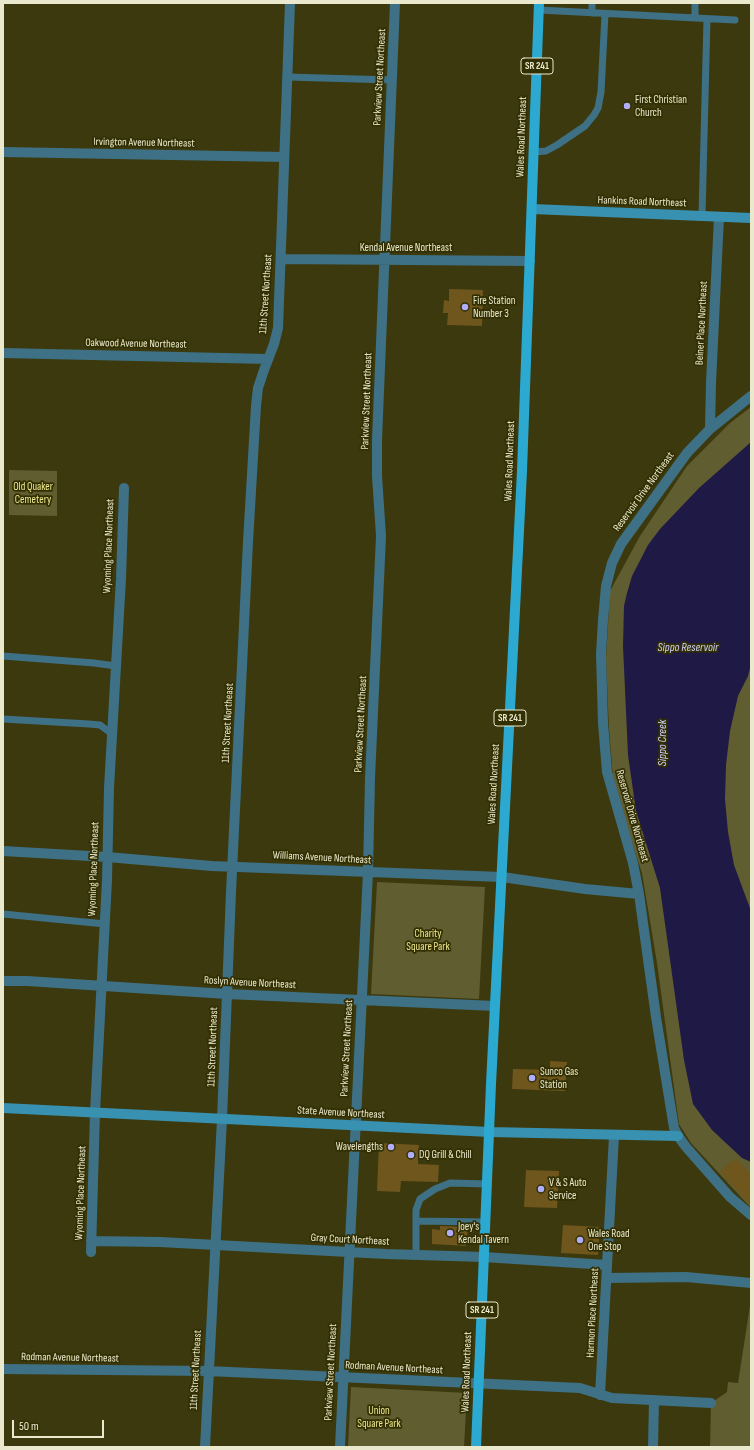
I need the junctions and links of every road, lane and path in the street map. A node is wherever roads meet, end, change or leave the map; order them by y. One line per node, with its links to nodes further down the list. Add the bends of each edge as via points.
1 (290, 3): 11 (street, 11th Street Northeast)
2 (395, 3): 12 (street, Parkview Street Northeast)
3 (592, 3): 6 (lane)
4 (695, 3): 8 (lane)
5 (539, 7): 6 (lane); 14 (main road, Wales Road Northeast / SR 241)
6 (592, 13): 7 (lane)
7 (605, 14): 8 (lane); 14 (lane, via 598,108 585,126 558,146)
8 (695, 18): 9 (lane)
9 (706, 19): 10 (lane); 17 (lane)
10 (735, 20)
11 (287, 77): 12 (lane); 15 (street, 11th Street Northeast)
12 (392, 80): 21 (street, Parkview Street Northeast)
13 (3, 152): 15 (street, Irvington Avenue Northeast)
14 (534, 152): 16 (main road, Wales Road Northeast / SR 241)
15 (284, 156): 20 (street, 11th Street Northeast)
16 (532, 209): 17 (street, Hankins Road Northeast); 22 (main road, Wales Road Northeast / SR 241)
17 (702, 216): 18 (street, Hankins Road Northeast)
18 (719, 217): 19 (street, Hankins Road Northeast); 26 (street, Beiner Place Northeast)
19 (751, 218)
20 (281, 259): 21 (street, Kendal Avenue Northeast); 24 (street, 11th Street Northeast, via 278,328)
21 (384, 260): 22 (street, Kendal Avenue Northeast); 35 (street, Parkview Street Northeast, via 377,440 381,536)
22 (530, 261): 36 (main road, Wales Road Northeast / SR 241)
23 (3, 353): 24 (street, Oakwood Avenue Northeast)
24 (268, 359): 34 (street, 11th Street Northeast, via 258,388 256,406)
25 (751, 396): 26 (street, Reservoir Drive Northeast)
26 (710, 429): 37 (street, Reservoir Drive Northeast, via 687,453 621,544 612,563 606,586 601,661 607,772)
27 (124, 488): 29 (street, Wyoming Place Northeast)
28 (3, 656): 29 (lane)
29 (116, 666): 31 (street, Wyoming Place Northeast)
30 (3, 719): 31 (lane, via 100,725)
31 (112, 734): 33 (street, Wyoming Place Northeast)
32 (3, 851): 33 (street, Williams Avenue Northeast)
33 (107, 857): 34 (street, Williams Avenue Northeast); 39 (street, Wyoming Place Northeast)
34 (233, 866): 35 (street, Williams Avenue Northeast); 42 (street, 11th Street Northeast)
35 (368, 872): 36 (street, Williams Avenue Northeast); 43 (street, Parkview Street Northeast)
36 (502, 877): 37 (street, Williams Avenue Northeast, via 585,890); 44 (main road, Wales Road Northeast / SR 241)
37 (639, 894): 51 (street, Reservoir Drive Northeast, via 672,1116)
38 (3, 914): 39 (lane)
39 (104, 924): 41 (street, Wyoming Place Northeast)
40 (3, 981): 41 (street, Roslyn Avenue Northeast)
41 (102, 986): 42 (street, Roslyn Avenue Northeast); 46 (street, Wyoming Place Northeast)
42 (227, 994): 43 (street, Roslyn Avenue Northeast); 47 (street, 11th Street Northeast)
43 (361, 1000): 44 (street, Roslyn Avenue Northeast); 48 (street, Parkview Street Northeast)
44 (496, 1006): 49 (main road, Wales Road Northeast / SR 241)
45 (3, 1108): 46 (street, State Avenue Northeast)
46 (95, 1112): 47 (street, State Avenue Northeast); 56 (street, Wyoming Place Northeast)
47 (222, 1119): 48 (street, State Avenue Northeast); 57 (street, 11th Street Northeast)
48 (356, 1125): 49 (street, State Avenue Northeast); 59 (street, Parkview Street Northeast)
49 (490, 1132): 50 (street, State Avenue Northeast); 52 (main road, Wales Road Northeast / SR 241)
50 (614, 1136): 51 (street, State Avenue Northeast); 62 (street, Harmon Place Northeast)
51 (678, 1136): 53 (street, Reservoir Drive Northeast, via 730,1196)
52 (488, 1184): 54 (lane, via 450,1183 435,1189 420,1199); 55 (main road, Wales Road Northeast / SR 241)
53 (751, 1214)
54 (416, 1221): 55 (lane); 60 (lane)
55 (486, 1222): 61 (main road, Wales Road Northeast / SR 241)
56 (91, 1241): 57 (street, Gray Court Northeast); 58 (street, Wyoming Place Northeast)
57 (215, 1245): 59 (street, Gray Court Northeast); 66 (street, 11th Street Northeast)
58 (91, 1252)
59 (350, 1252): 60 (street, Gray Court Northeast); 67 (street, Parkview Street Northeast)
60 (416, 1255): 61 (street, Gray Court Northeast)
61 (484, 1257): 62 (street, Gray Court Northeast); 68 (main road, Wales Road Northeast / SR 241)
62 (607, 1265): 63 (street, Harmon Place Northeast)
63 (607, 1278): 64 (street, via 686,1277); 69 (street, Harmon Place Northeast)
64 (751, 1283)
65 (3, 1369): 66 (street, Rodman Avenue Northeast)
66 (208, 1371): 67 (street, Rodman Avenue Northeast); 72 (street, 11th Street Northeast)
67 (343, 1378): 68 (street, Rodman Avenue Northeast); 73 (street, Parkview Street Northeast)
68 (479, 1384): 69 (street, Rodman Avenue Northeast, via 580,1388); 74 (main road, Wales Road Northeast / SR 241)
69 (600, 1395): 70 (street, Rodman Avenue Northeast)
70 (654, 1400): 71 (street, Rodman Avenue Northeast); 75 (street)
71 (711, 1403)
72 (205, 1447)
73 (340, 1447)
74 (476, 1447)
75 (653, 1447)

